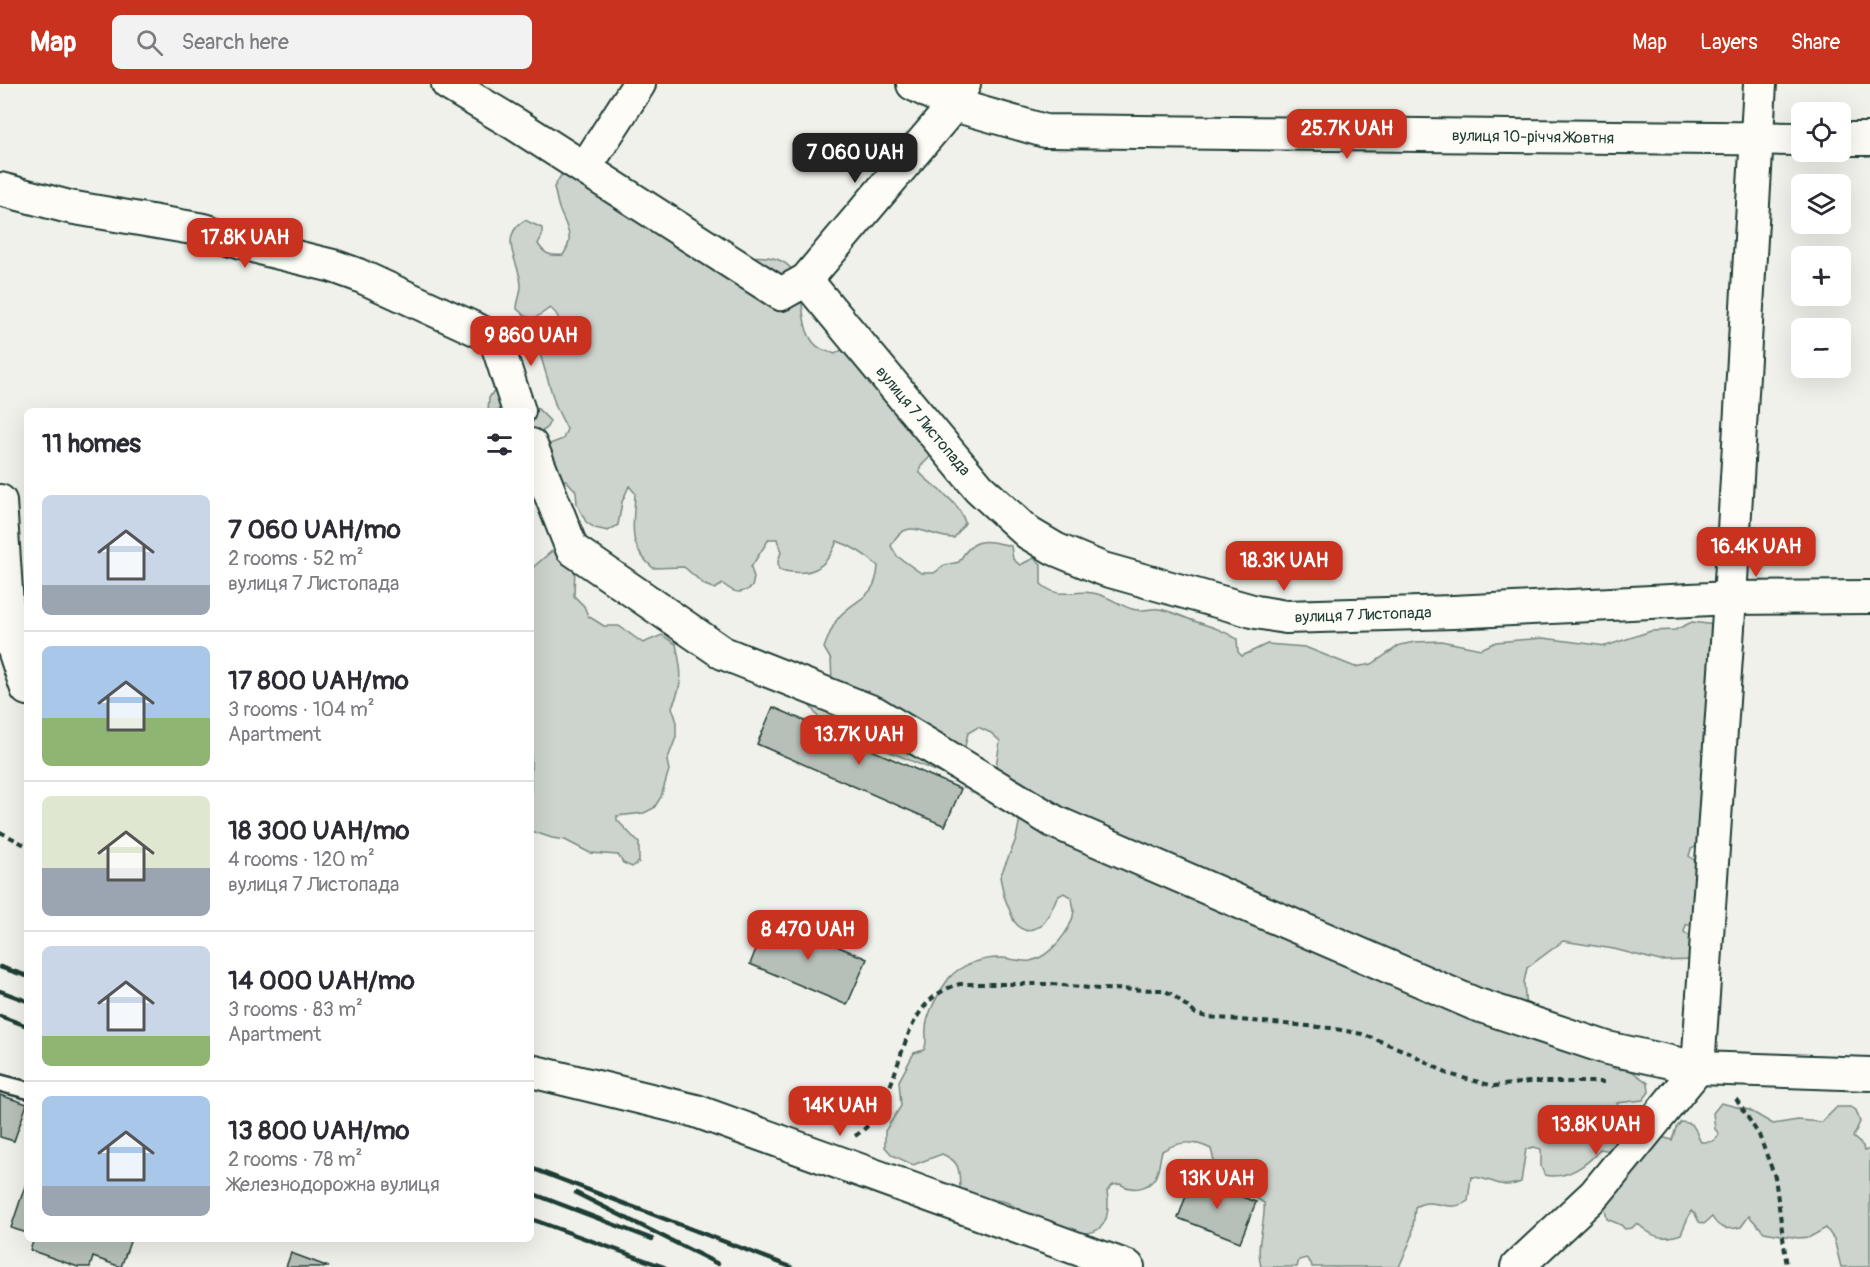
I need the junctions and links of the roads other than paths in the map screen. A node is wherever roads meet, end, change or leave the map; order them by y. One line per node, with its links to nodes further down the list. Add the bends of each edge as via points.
1 (448, 84): 10 (street)
2 (639, 84): 10 (street)
3 (913, 84): 5 (street, вулиця 10-річчя Жовтня)
4 (1760, 84): 9 (street)
5 (959, 95): 9 (street, вулиця 10-річчя Жовтня, via 1045,131); 12 (street)
6 (1791, 139): 9 (street, вулиця 10-річчя Жовтня)
7 (1851, 139): 8 (street)
8 (1870, 139)
9 (1757, 140): 17 (street)
10 (585, 168): 12 (street, via 782,294)
11 (0, 189): 13 (street, via 69,207 204,230 358,275 495,338)
12 (806, 280): 17 (street, вулиця 7 Листопада, via 998,508 1055,549 1103,569 1286,617)
13 (518, 408)
14 (534, 453): 19 (street, via 572,549 723,653 874,713 1055,822 1475,1004 1607,1048)
15 (0, 501): 18 (street, via 9,635)
16 (1870, 597): 17 (street, вулиця 7 Листопада)
17 (1730, 598): 19 (street)
18 (24, 680)
19 (1707, 1068): 21 (street); 25 (street, via 1595,1194)
20 (534, 1072): 24 (street, via 696,1112)
21 (1870, 1074)
22 (0, 1083): 23 (lane)
23 (24, 1089)
24 (1128, 1267)
25 (1517, 1267)

